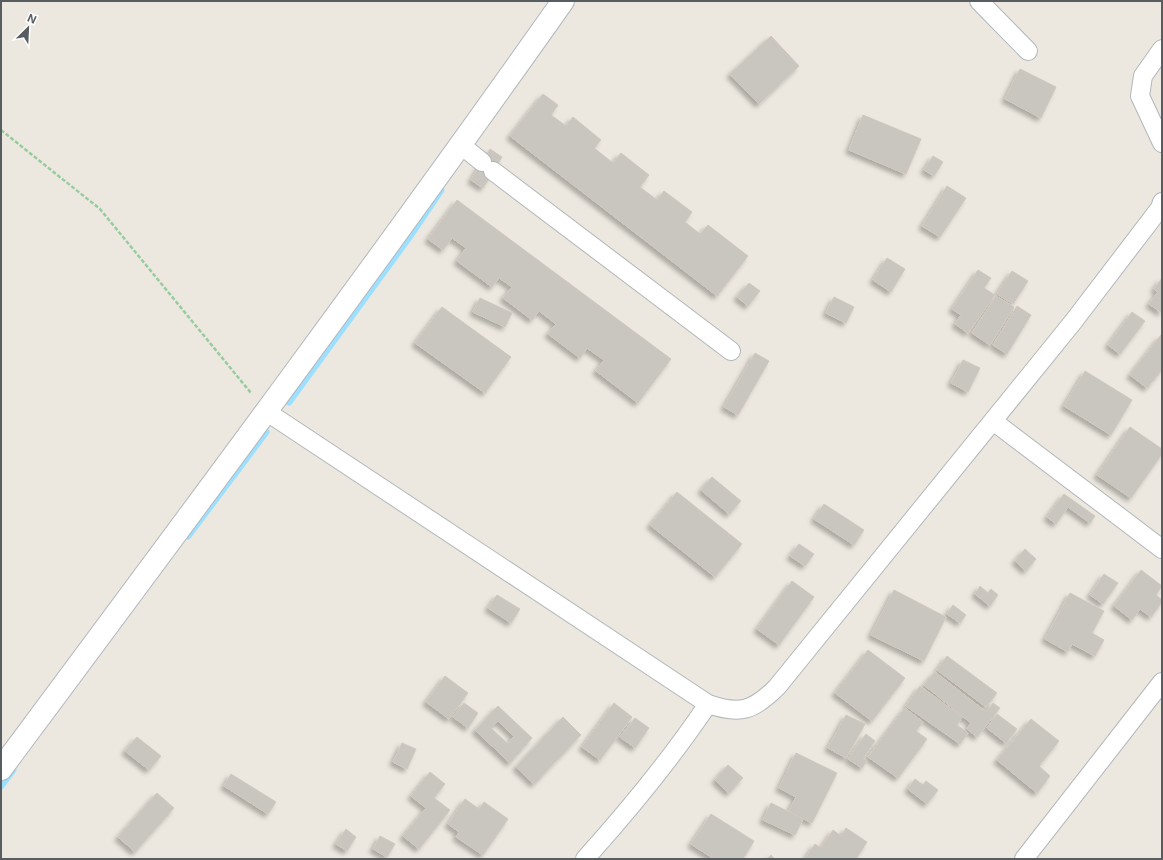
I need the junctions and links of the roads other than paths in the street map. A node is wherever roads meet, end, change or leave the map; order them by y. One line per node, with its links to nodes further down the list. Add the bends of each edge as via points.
1 (563, 1): 6 (street)
2 (979, 1): 4 (street)
3 (1162, 49): 5 (street, via 1143,76 1140,96)
4 (1028, 51)
5 (1162, 143)
6 (461, 145): 8 (street); 9 (street)
7 (1162, 202): 10 (street, via 1073,322)
8 (731, 351)
9 (267, 412): 13 (street); 14 (street)
10 (993, 421): 11 (street); 13 (street, via 762,702 745,710 726,710)
11 (1162, 549)
12 (1162, 682): 16 (street)
13 (708, 704): 15 (street, via 625,814)
14 (1, 769)
15 (585, 859)
16 (1024, 859)

